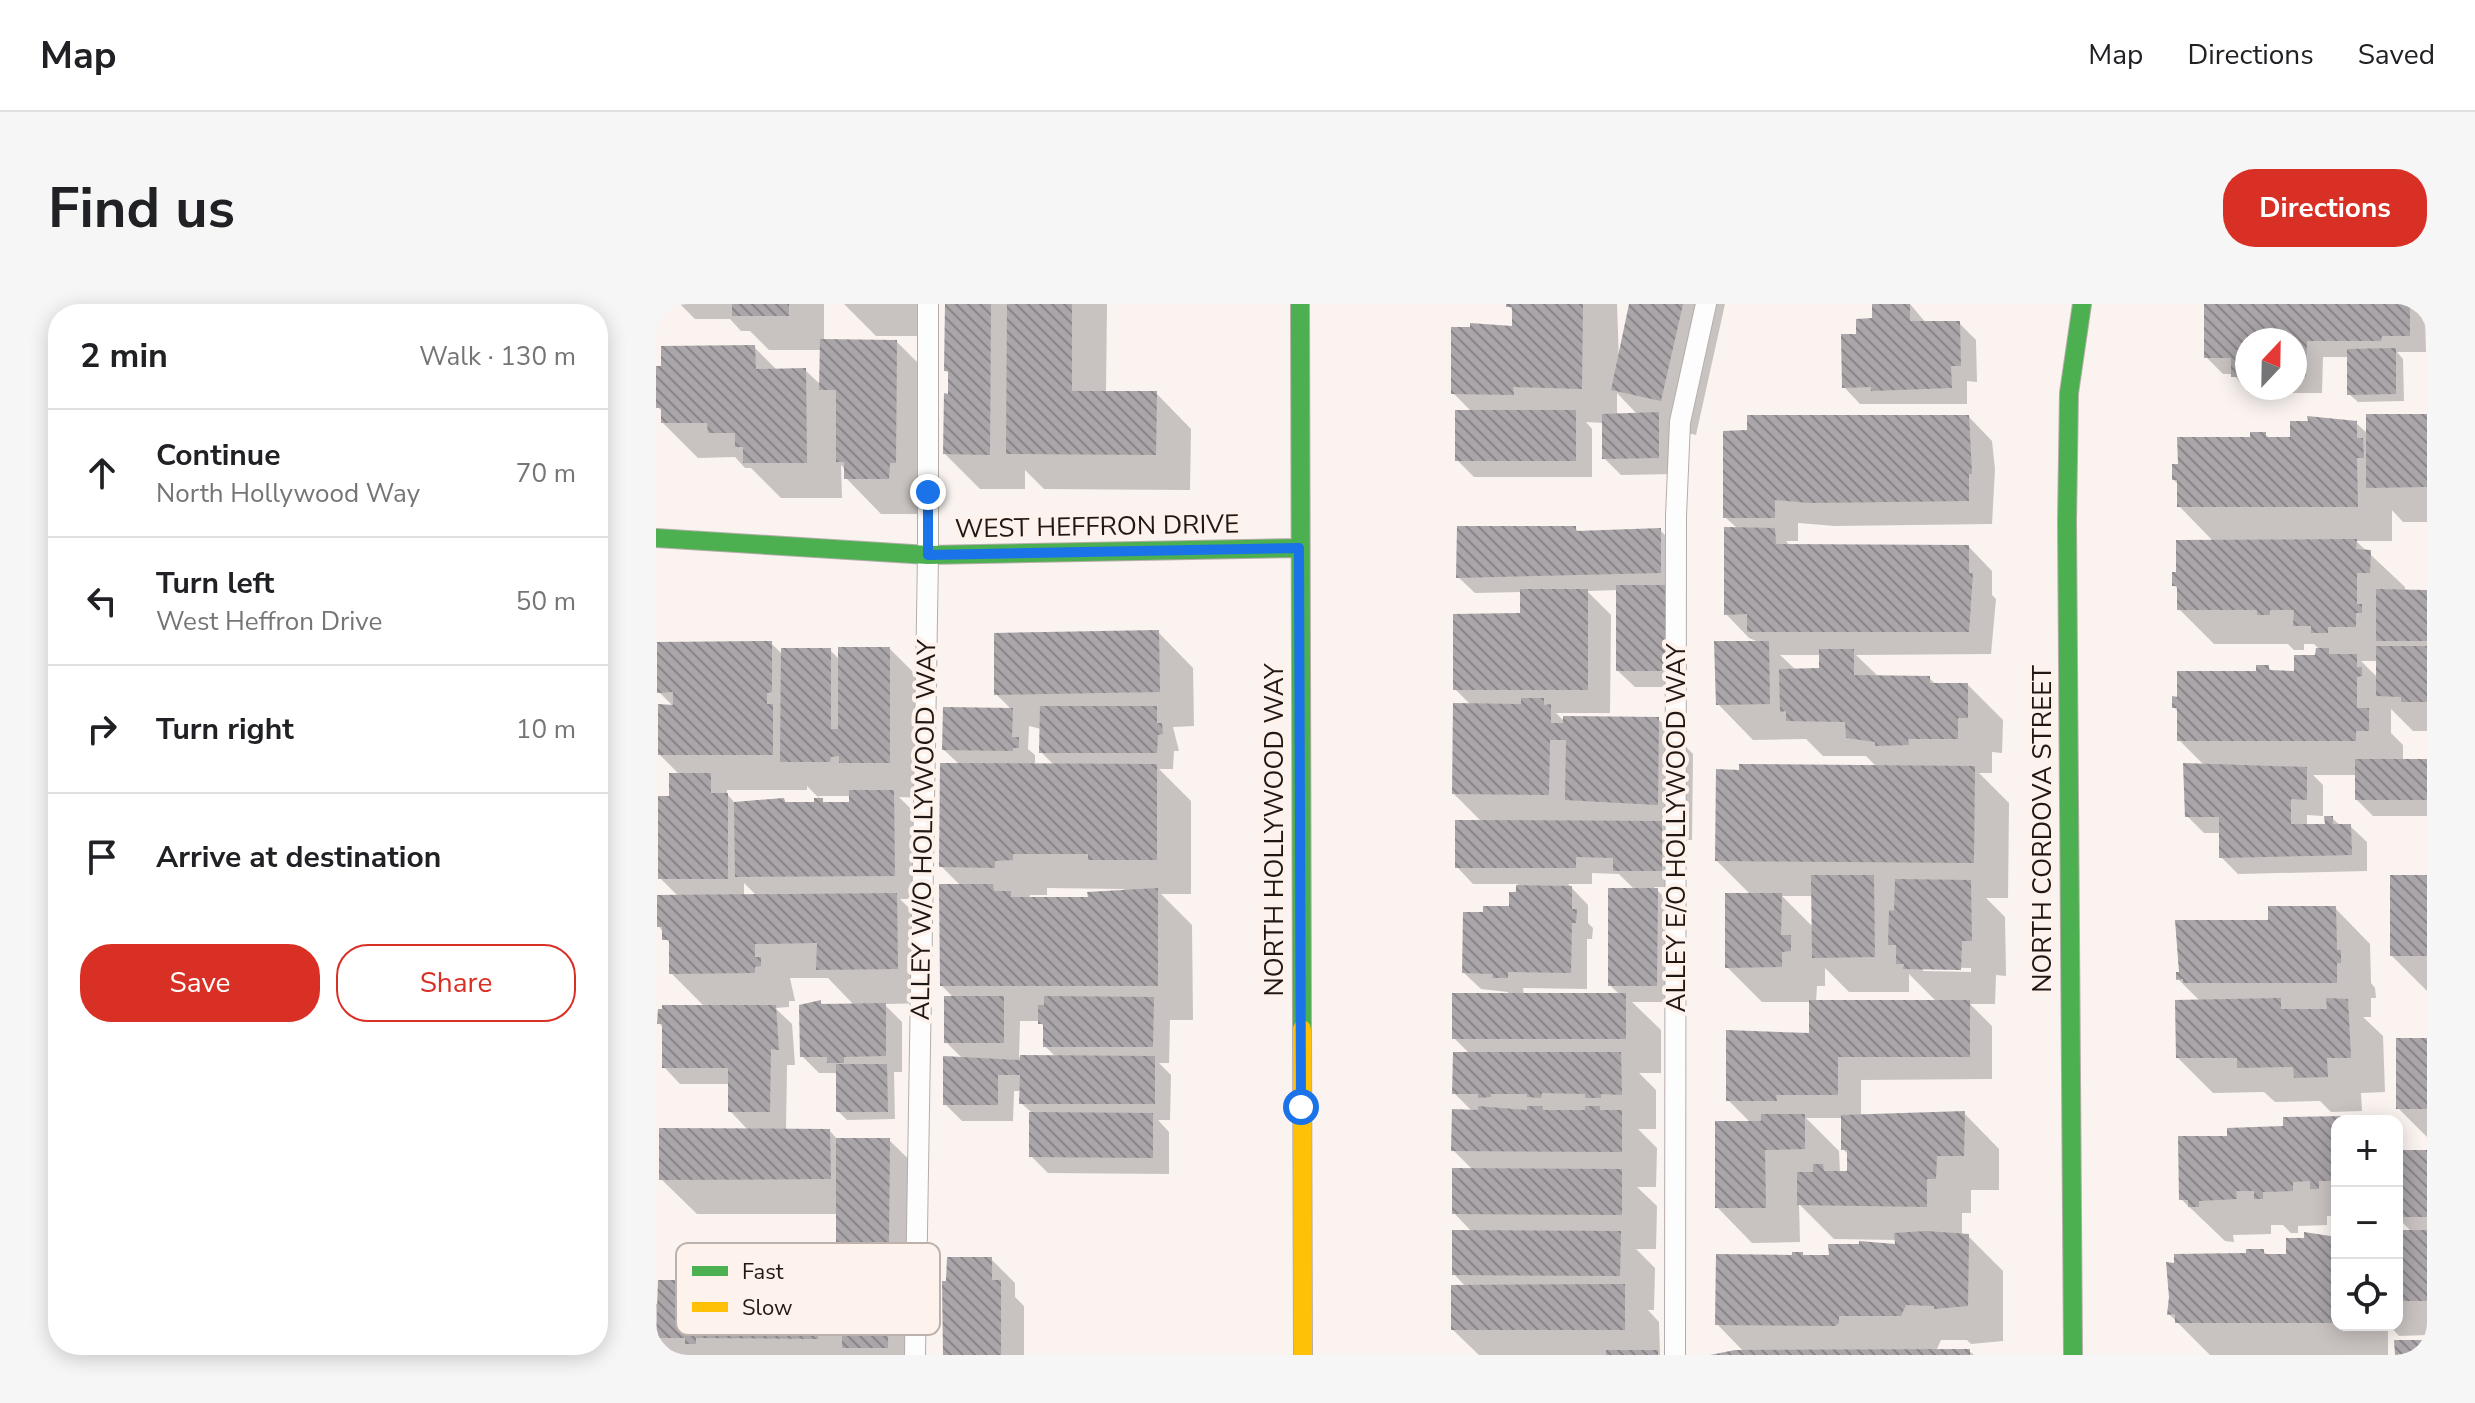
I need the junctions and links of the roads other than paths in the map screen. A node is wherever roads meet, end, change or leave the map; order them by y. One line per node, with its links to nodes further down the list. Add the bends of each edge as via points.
1 (928, 304): 7 (lane, ALLEY W/O HOLLYWOOD WAY)
2 (1300, 304): 6 (street, NORTH HOLLYWOOD WAY)
3 (1706, 304): 12 (lane, ALLEY E/O HOLLYWOOD WAY, via 1680,422 1676,516)
4 (2082, 304): 13 (street, NORTH CORDOVA STREET, via 2069,393 2067,521)
5 (656, 538): 7 (street, WEST HEFFRON DRIVE)
6 (1299, 548): 7 (street, WEST HEFFRON DRIVE); 11 (street, NORTH HOLLYWOOD WAY)
7 (928, 555): 8 (lane, ALLEY W/O HOLLYWOOD WAY)
8 (917, 1243)
9 (915, 1335): 10 (lane, ALLEY W/O HOLLYWOOD WAY)
10 (915, 1355)
11 (1303, 1355)
12 (1675, 1355)
13 (2073, 1355)

